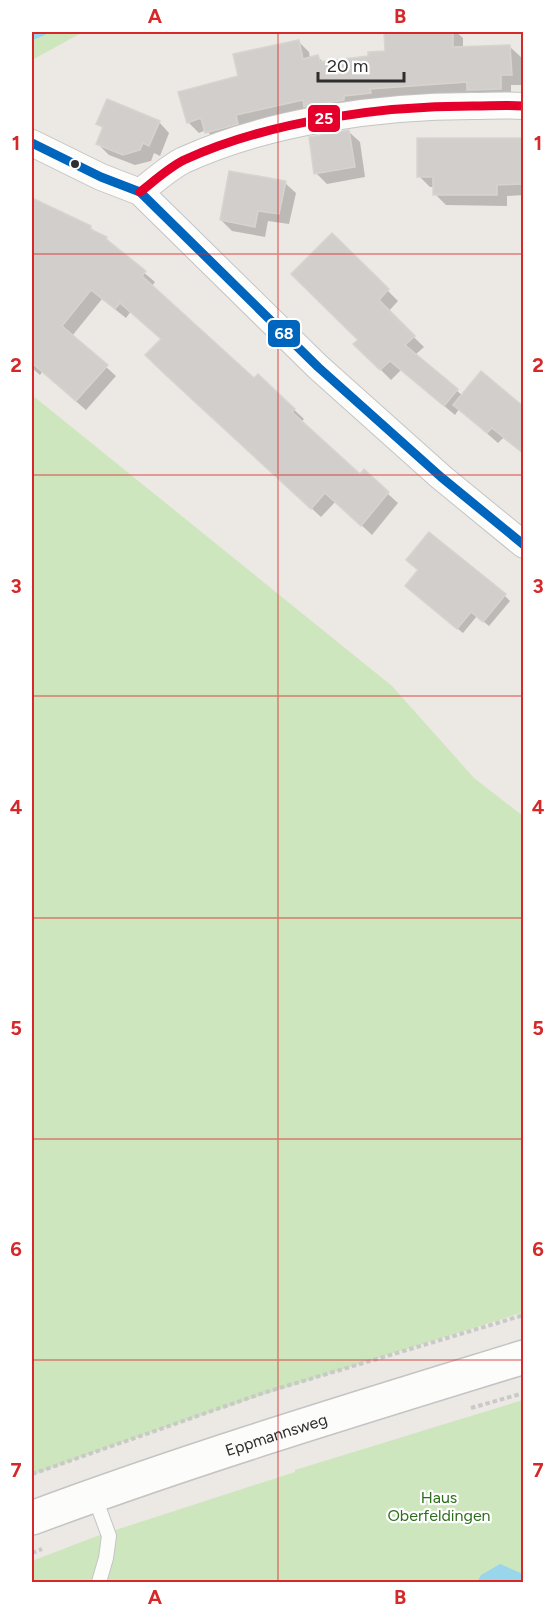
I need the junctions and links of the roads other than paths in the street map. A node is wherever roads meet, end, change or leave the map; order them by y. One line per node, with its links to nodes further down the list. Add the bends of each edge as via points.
1 (524, 106): 3 (street, via 447,106 297,124 223,144 181,161)
2 (32, 143): 3 (street)
3 (140, 192): 4 (street, via 318,367)
4 (524, 546)
5 (524, 1357): 6 (street, Eppmannsweg)
6 (94, 1495): 7 (street, Eppmannsweg); 8 (lane, via 109,1536)
7 (32, 1518)
8 (99, 1582)

